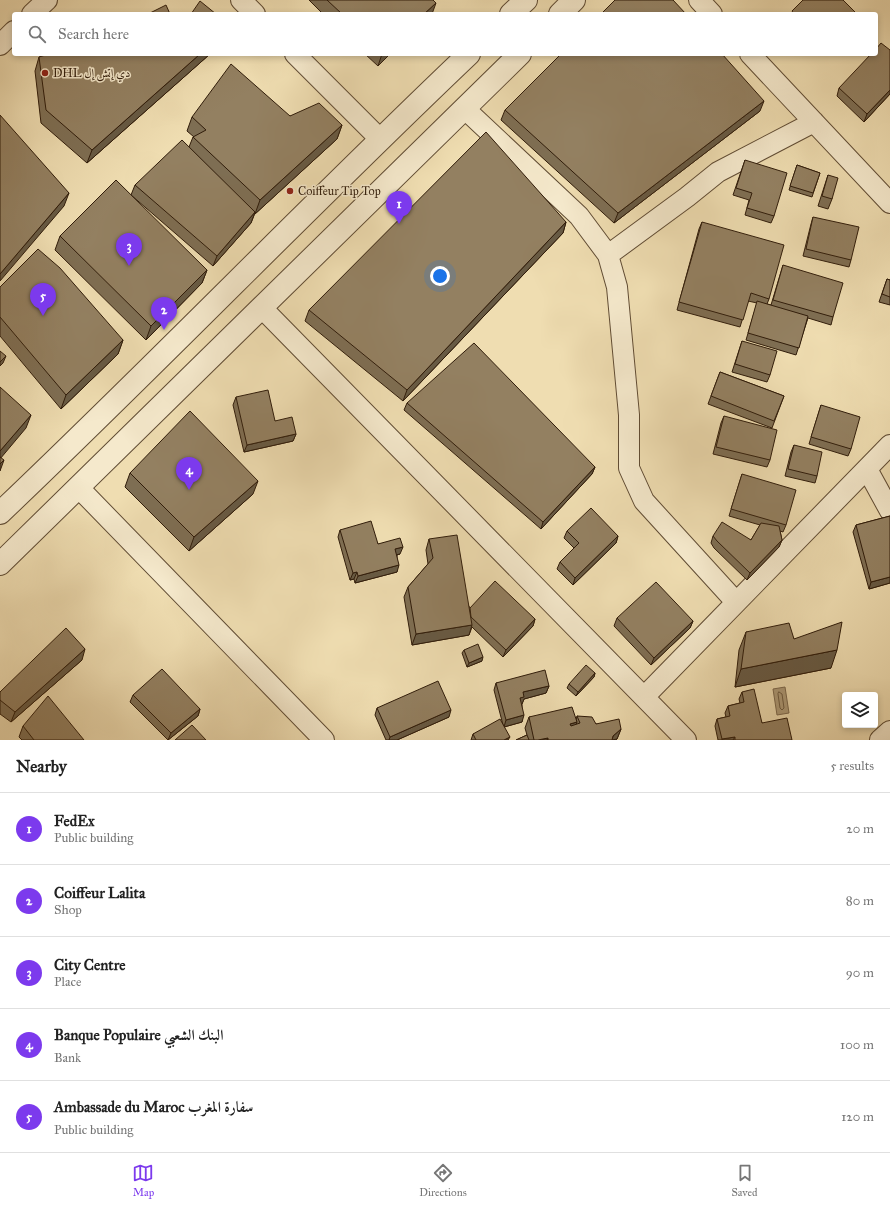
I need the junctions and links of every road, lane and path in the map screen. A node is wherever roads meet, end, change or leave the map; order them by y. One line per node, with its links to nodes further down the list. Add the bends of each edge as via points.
1 (47, 0): 6 (street)
2 (241, 0): 7 (street)
3 (526, 0): 8 (street)
4 (574, 0): 9 (street)
5 (699, 0): 10 (street)
6 (34, 12)
7 (253, 12)
8 (513, 12)
9 (562, 12)
10 (710, 12)
11 (12, 34): 12 (street)
12 (0, 45)
13 (297, 56): 19 (street)
14 (467, 56): 19 (street)
15 (518, 56): 17 (street)
16 (752, 56): 18 (street)
17 (465, 109): 21 (street, via 579,216); 22 (street)
18 (814, 122): 20 (street); 21 (street, via 718,172)
19 (380, 139): 27 (street)
20 (890, 203)
21 (608, 255): 29 (street, via 617,287 629,415 629,468 644,501)
22 (262, 308): 25 (street); 30 (street)
23 (890, 445): 24 (street)
24 (867, 469): 26 (street); 29 (street)
25 (78, 486): 28 (street); 32 (street)
26 (890, 511)
27 (0, 513)
28 (0, 564)
29 (736, 602): 30 (street)
30 (644, 697): 33 (street)
31 (890, 731): 34 (street)
32 (324, 740)
33 (686, 740)
34 (880, 740)

